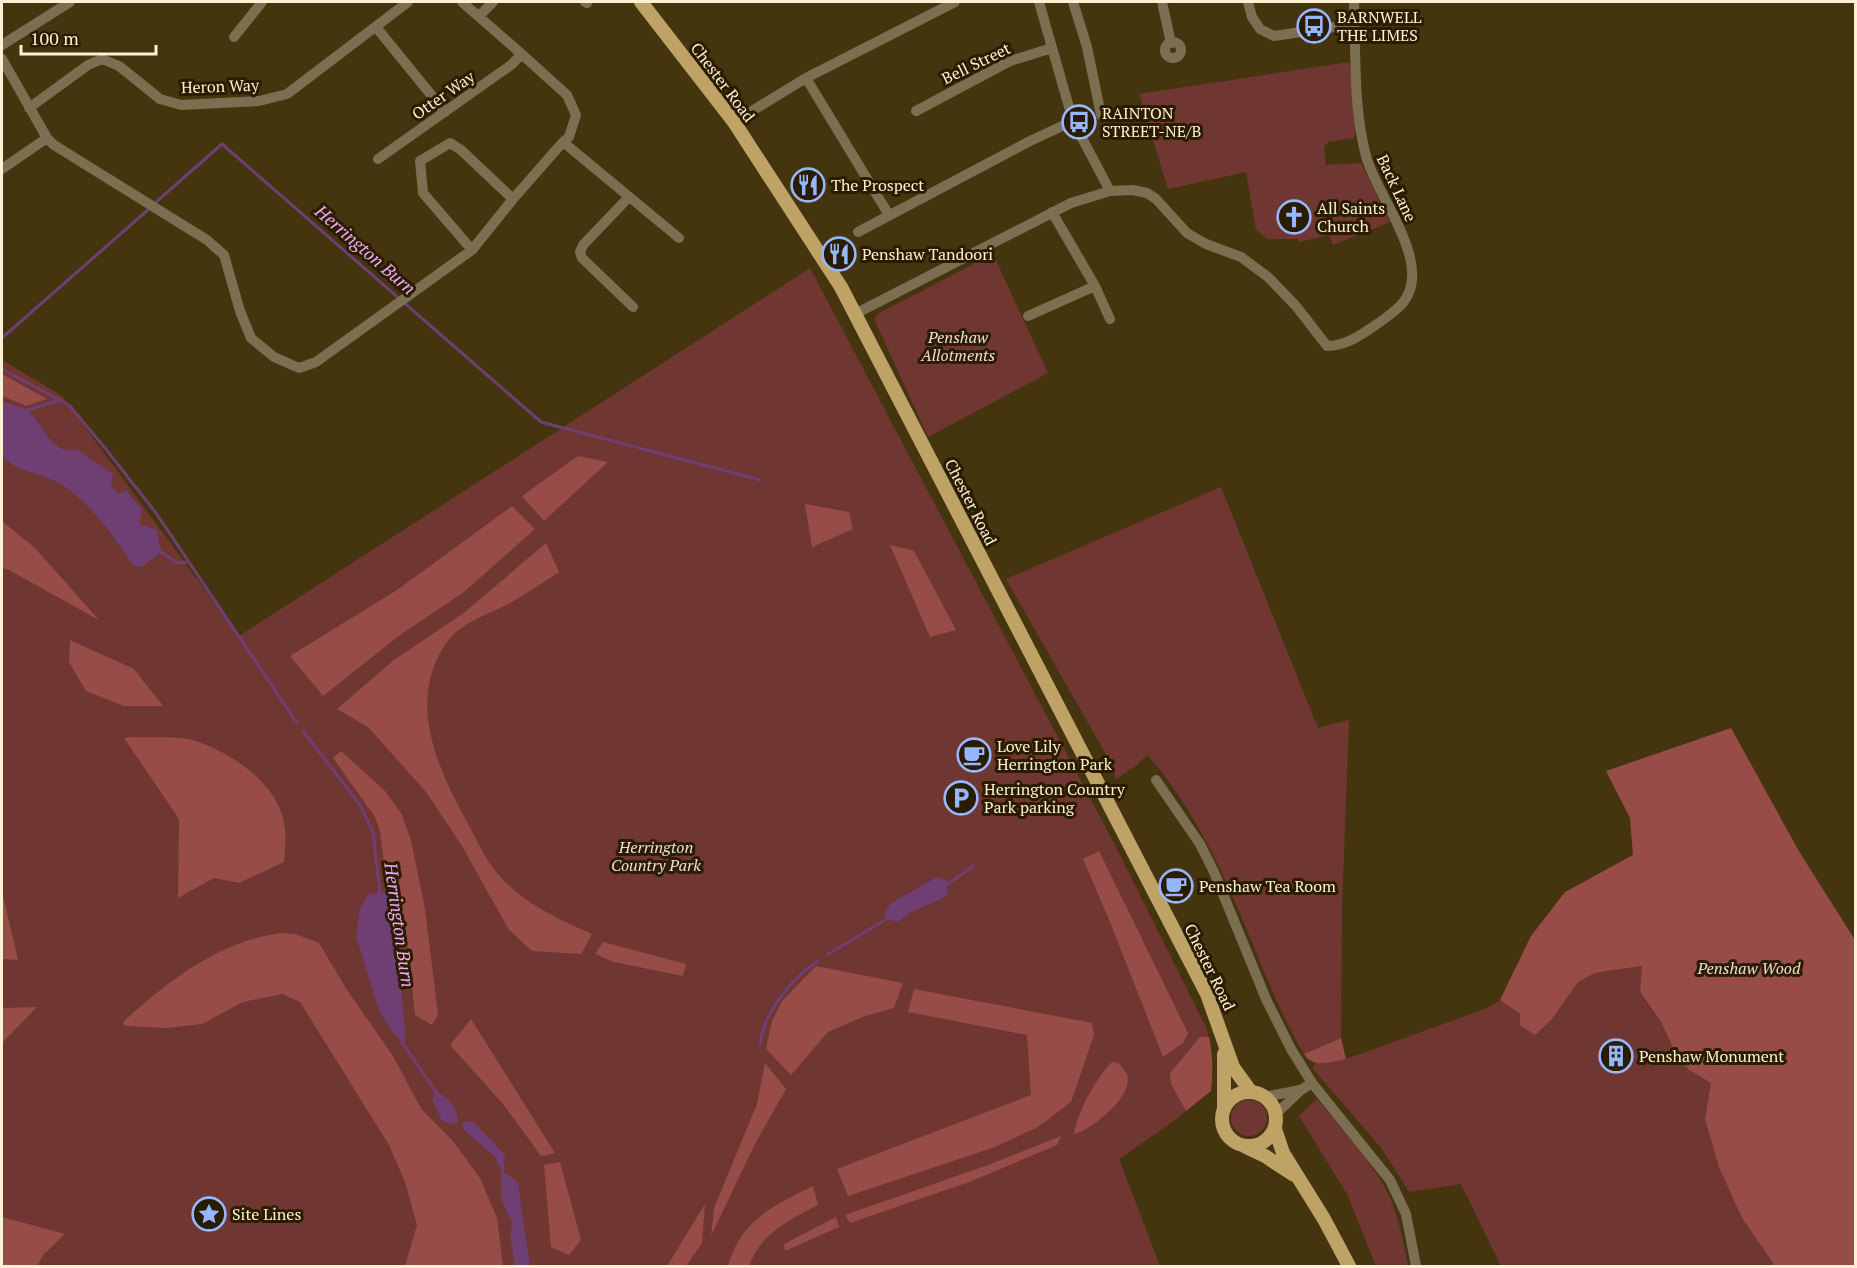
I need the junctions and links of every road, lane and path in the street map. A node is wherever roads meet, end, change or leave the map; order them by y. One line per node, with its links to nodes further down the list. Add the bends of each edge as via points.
1 (70, 2): 18 (street)
2 (262, 2): 16 (street)
3 (408, 2): 15 (street, Heron Way)
4 (462, 2): 13 (street)
5 (493, 2): 13 (street)
6 (641, 2): 28 (main road, Chester Road)
7 (954, 2): 22 (street)
8 (1039, 2): 20 (street)
9 (1073, 2): 26 (street)
10 (1162, 2): 17 (street)
11 (1248, 2): 14 (street, via 1260,29 1274,36)
12 (1354, 2): 14 (street, Back Lane)
13 (479, 16): 19 (street)
14 (1354, 24): 33 (street, Back Lane, via 1366,159 1410,256 1411,283 1402,304 1391,314 1359,336 1327,346 1296,306 1253,265 1187,233 1147,194 1133,190)
15 (376, 27): 23 (street, Heron Way, via 287,94 259,101 181,105 160,99 119,66 102,59); 25 (street)
16 (234, 37)
17 (1172, 43)
18 (2, 45)
19 (518, 51): 25 (street, Otter Way, via 512,65); 30 (street, via 567,95 576,115 569,137)
20 (1053, 53): 24 (street, Bell Street, via 1010,61); 27 (street)
21 (2, 59): 23 (street)
22 (806, 78): 28 (street); 37 (street)
23 (29, 108): 29 (street)
24 (916, 111)
25 (445, 112): 31 (street, Otter Way)
26 (1101, 115)
27 (1073, 121): 33 (street); 37 (street)
28 (734, 122): 43 (main road, Chester Road)
29 (47, 138): 32 (street); 40 (street, via 207,240 224,255 251,338 274,357 299,368 316,362)
30 (563, 142): 34 (street); 35 (street)
31 (378, 159)
32 (2, 169)
33 (1110, 192): 36 (street)
34 (629, 197): 39 (street); 42 (street, via 580,252)
35 (513, 199): 40 (street); 40 (street, via 450,143 420,161 423,193)
36 (1052, 212): 41 (street); 43 (street)
37 (889, 215): 38 (street)
38 (858, 232)
39 (679, 238)
40 (472, 250)
41 (1095, 286): 44 (street); 45 (street)
42 (633, 307)
43 (855, 314): 47 (main road, Chester Road, via 1207,994)
44 (1028, 316)
45 (1110, 319)
46 (1156, 780): 48 (street, via 1200,844 1278,1024)
47 (1224, 1046): 50 (main road, Chester Road, via 1238,1076); 51 (main road, Chester Road)
48 (1312, 1083): 49 (street); 57 (street, via 1390,1180 1406,1214)
49 (1301, 1090): 50 (street); 52 (street)
50 (1258, 1094): 51 (main road, via 1236,1095); 52 (main road, via 1272,1104)
51 (1224, 1109): 54 (main road, via 1225,1131 1233,1141)
52 (1276, 1114): 53 (main road)
53 (1275, 1129): 54 (main road, via 1266,1141); 55 (main road)
54 (1245, 1146): 55 (main road)
55 (1298, 1178): 56 (main road)
56 (1349, 1266)
57 (1416, 1266)

